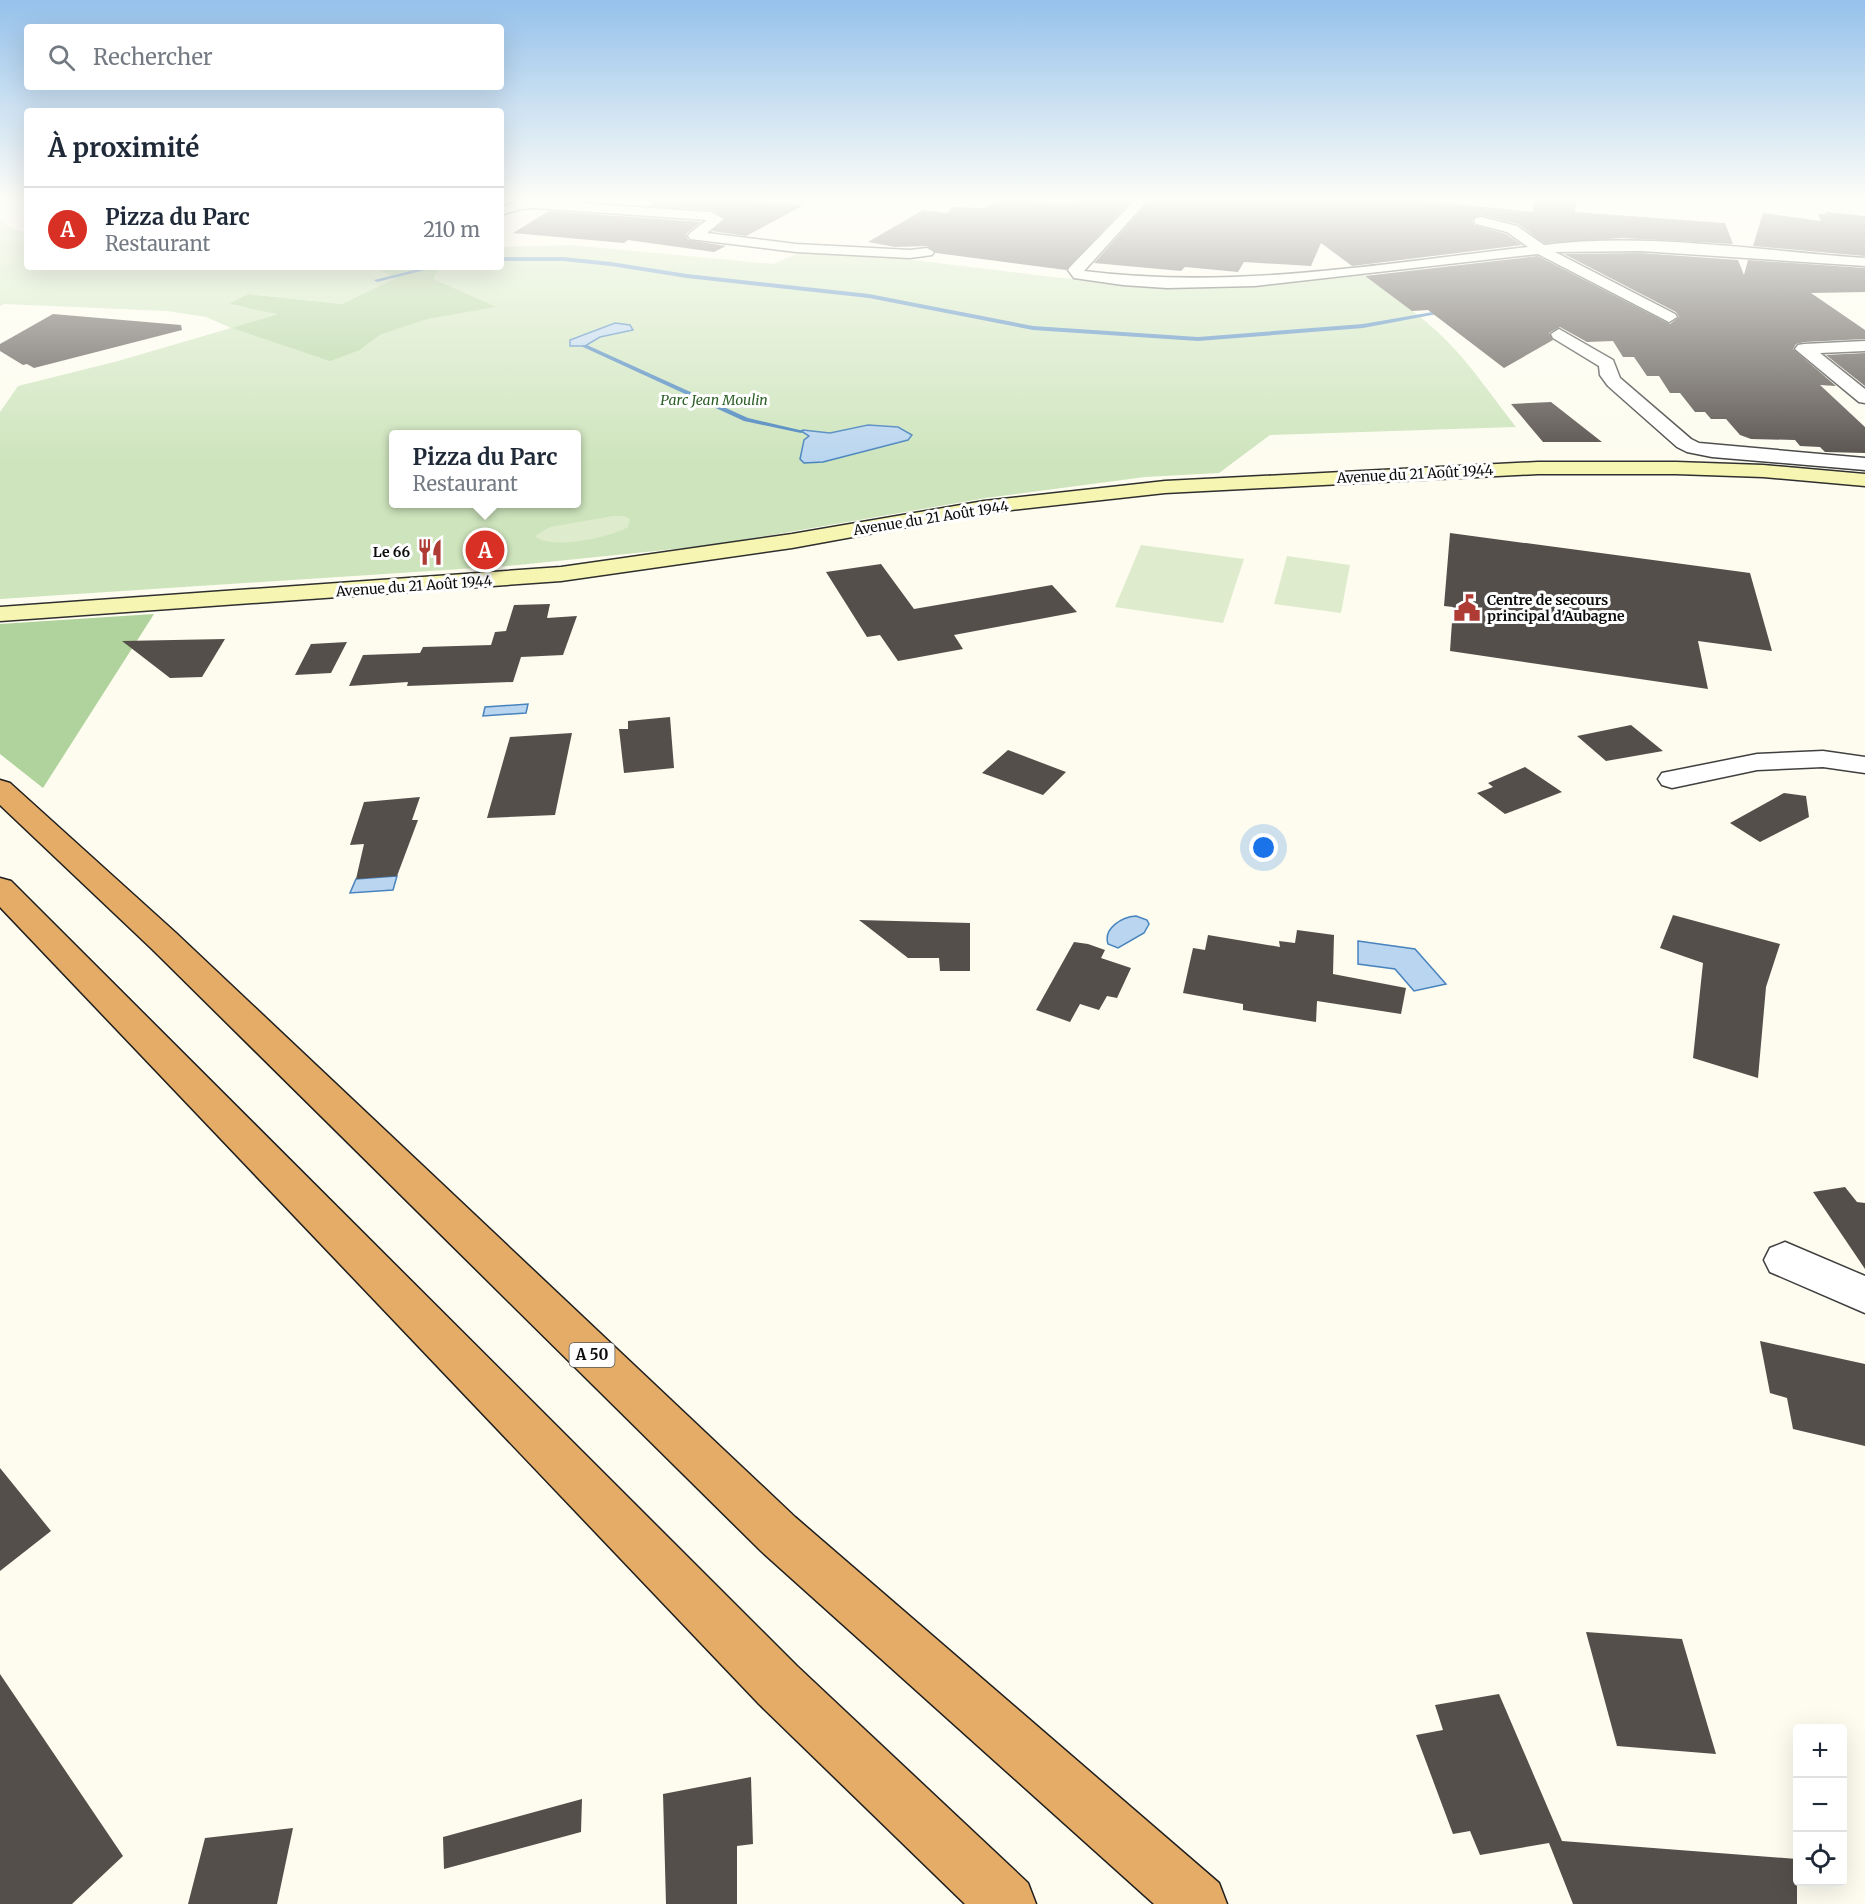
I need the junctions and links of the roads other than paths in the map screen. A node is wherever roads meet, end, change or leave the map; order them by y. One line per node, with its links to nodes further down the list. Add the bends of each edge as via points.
1 (1608, 287): 2 (street)
2 (1669, 317)
3 (1559, 334): 6 (street, via 1607,364 1614,382 1684,443)
4 (1865, 346): 5 (street, via 1804,349)
5 (1865, 398)
6 (1702, 450): 7 (street); 8 (street, via 1714,458)
7 (1865, 464)
8 (1717, 470): 9 (main road, Avenue du 21 Août 1944); 10 (main road, Avenue du 21 Août 1944, via 1538,468 1165,488 984,507 792,541 561,574)
9 (1865, 480)
10 (0, 614)
11 (1865, 765): 12 (street, via 1823,759 1757,762)
12 (1672, 779)
13 (0, 789): 18 (highway, A 50, via 164,941 778,1534)
14 (0, 888): 17 (highway, via 778,1685)
15 (1785, 1260): 16 (street)
16 (1865, 1295)
17 (1007, 1904)
18 (1198, 1904)

